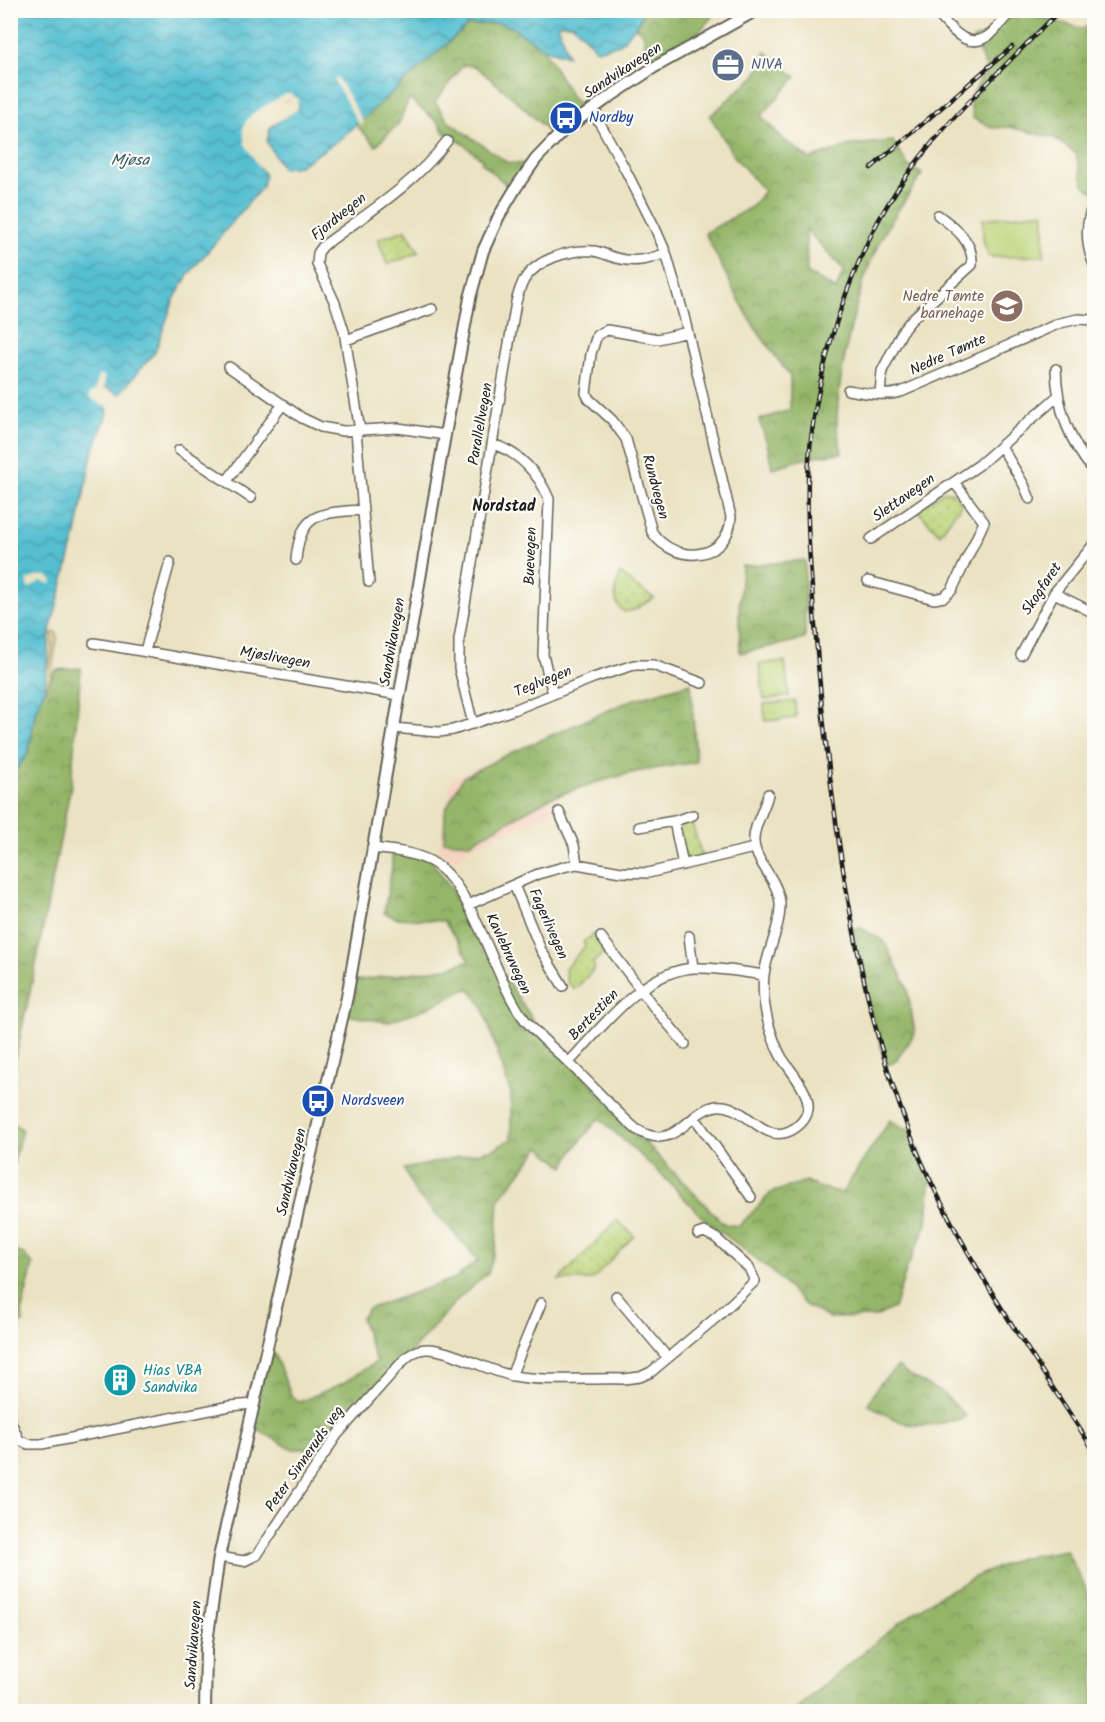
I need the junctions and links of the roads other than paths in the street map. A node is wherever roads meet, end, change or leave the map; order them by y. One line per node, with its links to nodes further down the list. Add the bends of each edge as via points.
1 (757, 10): 4 (main road, Sandvikavegen, via 687,48)
2 (934, 10): 3 (street, via 963,39 976,42 990,34)
3 (1013, 10)
4 (591, 110): 8 (street, Rundvegen); 21 (main road, Sandvikavegen, via 536,159 493,227 472,291)
5 (447, 141): 13 (street, Fjordvegen, via 408,183 318,253 317,264)
6 (1095, 202): 9 (street, via 1088,219 1087,238)
7 (938, 215): 17 (street, Nedre Tømte, via 959,231 968,245 972,264 908,323 882,371)
8 (666, 253): 12 (street, Rundvegen); 22 (street, Parallellvegen, via 632,261 596,252 567,253 543,263 528,275 516,302)
9 (1095, 265)
10 (432, 309): 13 (street)
11 (1095, 320): 17 (street, Nedre Tømte, via 1066,321 906,390)
12 (688, 332): 12 (street, Rundvegen, via 731,517 728,531 718,544 693,555 661,544 652,532 626,439 588,397 586,389 591,354 597,335 602,332 613,330 658,339)
13 (346, 340): 20 (street, Fjordvegen)
14 (229, 367): 19 (street)
15 (1056, 369): 18 (street)
16 (848, 390): 17 (street, Nedre Tømte)
17 (880, 394)
18 (1058, 396): 23 (street, Slettavegen); 25 (street, via 1072,439)
19 (283, 404): 20 (street, via 321,428); 26 (street)
20 (358, 431): 21 (street, via 398,428); 30 (street, Fjordvegen)
21 (445, 435): 43 (main road, Sandvikavegen)
22 (492, 444): 44 (street, Buevegen, via 517,456 531,469 549,499 543,655); 45 (street, Parallellvegen, via 459,640 459,668)
23 (1001, 446): 27 (street, Slettavegen); 29 (street)
24 (179, 450): 26 (street)
25 (1095, 471)
26 (227, 481): 28 (street)
27 (954, 482): 31 (street, Slettavegen); 35 (street, Slettavegen, via 984,522 952,590 934,600)
28 (250, 498)
29 (1030, 499)
30 (363, 510): 33 (street, via 324,514 307,523 300,534); 36 (street, Fjordvegen)
31 (871, 539)
32 (1095, 544): 37 (street, Skogfaret)
33 (296, 560)
34 (170, 562): 40 (street)
35 (868, 581)
36 (369, 582)
37 (1054, 593): 38 (street); 41 (street, Skogfaret)
38 (1095, 613)
39 (94, 643): 40 (street, Mjøslivegen)
40 (145, 651): 43 (street, Mjøslivegen)
41 (1021, 655)
42 (702, 683): 44 (street, Teglvegen, via 645,664)
43 (399, 694): 46 (main road, Sandvikavegen)
44 (553, 694): 45 (street, Teglvegen)
45 (473, 724): 46 (street, Teglvegen, via 439,732)
46 (393, 728): 52 (main road, Sandvikavegen)
47 (768, 794): 53 (street, via 754,836)
48 (559, 812): 54 (street)
49 (693, 815): 50 (street)
50 (674, 821): 51 (street); 55 (street)
51 (639, 827)
52 (372, 848): 57 (street, Kavlebruvegen, via 416,855 437,865 456,883); 75 (main road, Sandvikavegen, via 344,1007)
53 (754, 848): 55 (street, Fagerlivegen); 61 (street, Kavlebruvegen, via 776,886 778,897 778,917)
54 (577, 864): 55 (street, Fagerlivegen, via 636,873); 56 (street, Fagerlivegen, via 552,869)
55 (683, 865)
56 (514, 885): 57 (street, Fagerlivegen); 62 (street, Fagerlivegen, via 532,930)
57 (468, 905): 67 (street, Kavlebruvegen, via 516,1007 532,1028)
58 (689, 936): 60 (street)
59 (601, 937): 63 (street, Bertestien)
60 (693, 968): 61 (street, Bertestien); 63 (street, Bertestien, via 672,972)
61 (764, 975): 68 (street, Kavlebruvegen, via 766,1015 781,1056 806,1093 806,1114 796,1128 777,1134 764,1130 732,1108 716,1106)
62 (563, 986)
63 (640, 989): 65 (street, Bertestien); 67 (street, Bertestien)
64 (685, 1027): 65 (street)
65 (675, 1033): 66 (street, Bertestien)
66 (685, 1044)
67 (569, 1062): 68 (street, Kavlebruvegen, via 646,1135 671,1134)
68 (695, 1118): 69 (street)
69 (751, 1197)
70 (698, 1234): 73 (street, Peter Sinneruds veg, via 716,1238 749,1268 755,1281)
71 (616, 1296): 73 (street)
72 (541, 1303): 74 (street)
73 (668, 1358): 74 (street, Peter Sinneruds veg, via 646,1375 632,1378)
74 (511, 1376): 77 (street, Peter Sinneruds veg, via 436,1350 425,1348 411,1354 337,1435 257,1555 244,1561)
75 (254, 1404): 76 (street, via 42,1444 19,1440); 77 (main road, Sandvikavegen)
76 (10, 1420)
77 (219, 1557): 78 (main road, Sandvikavegen, via 206,1649)
78 (205, 1712)

